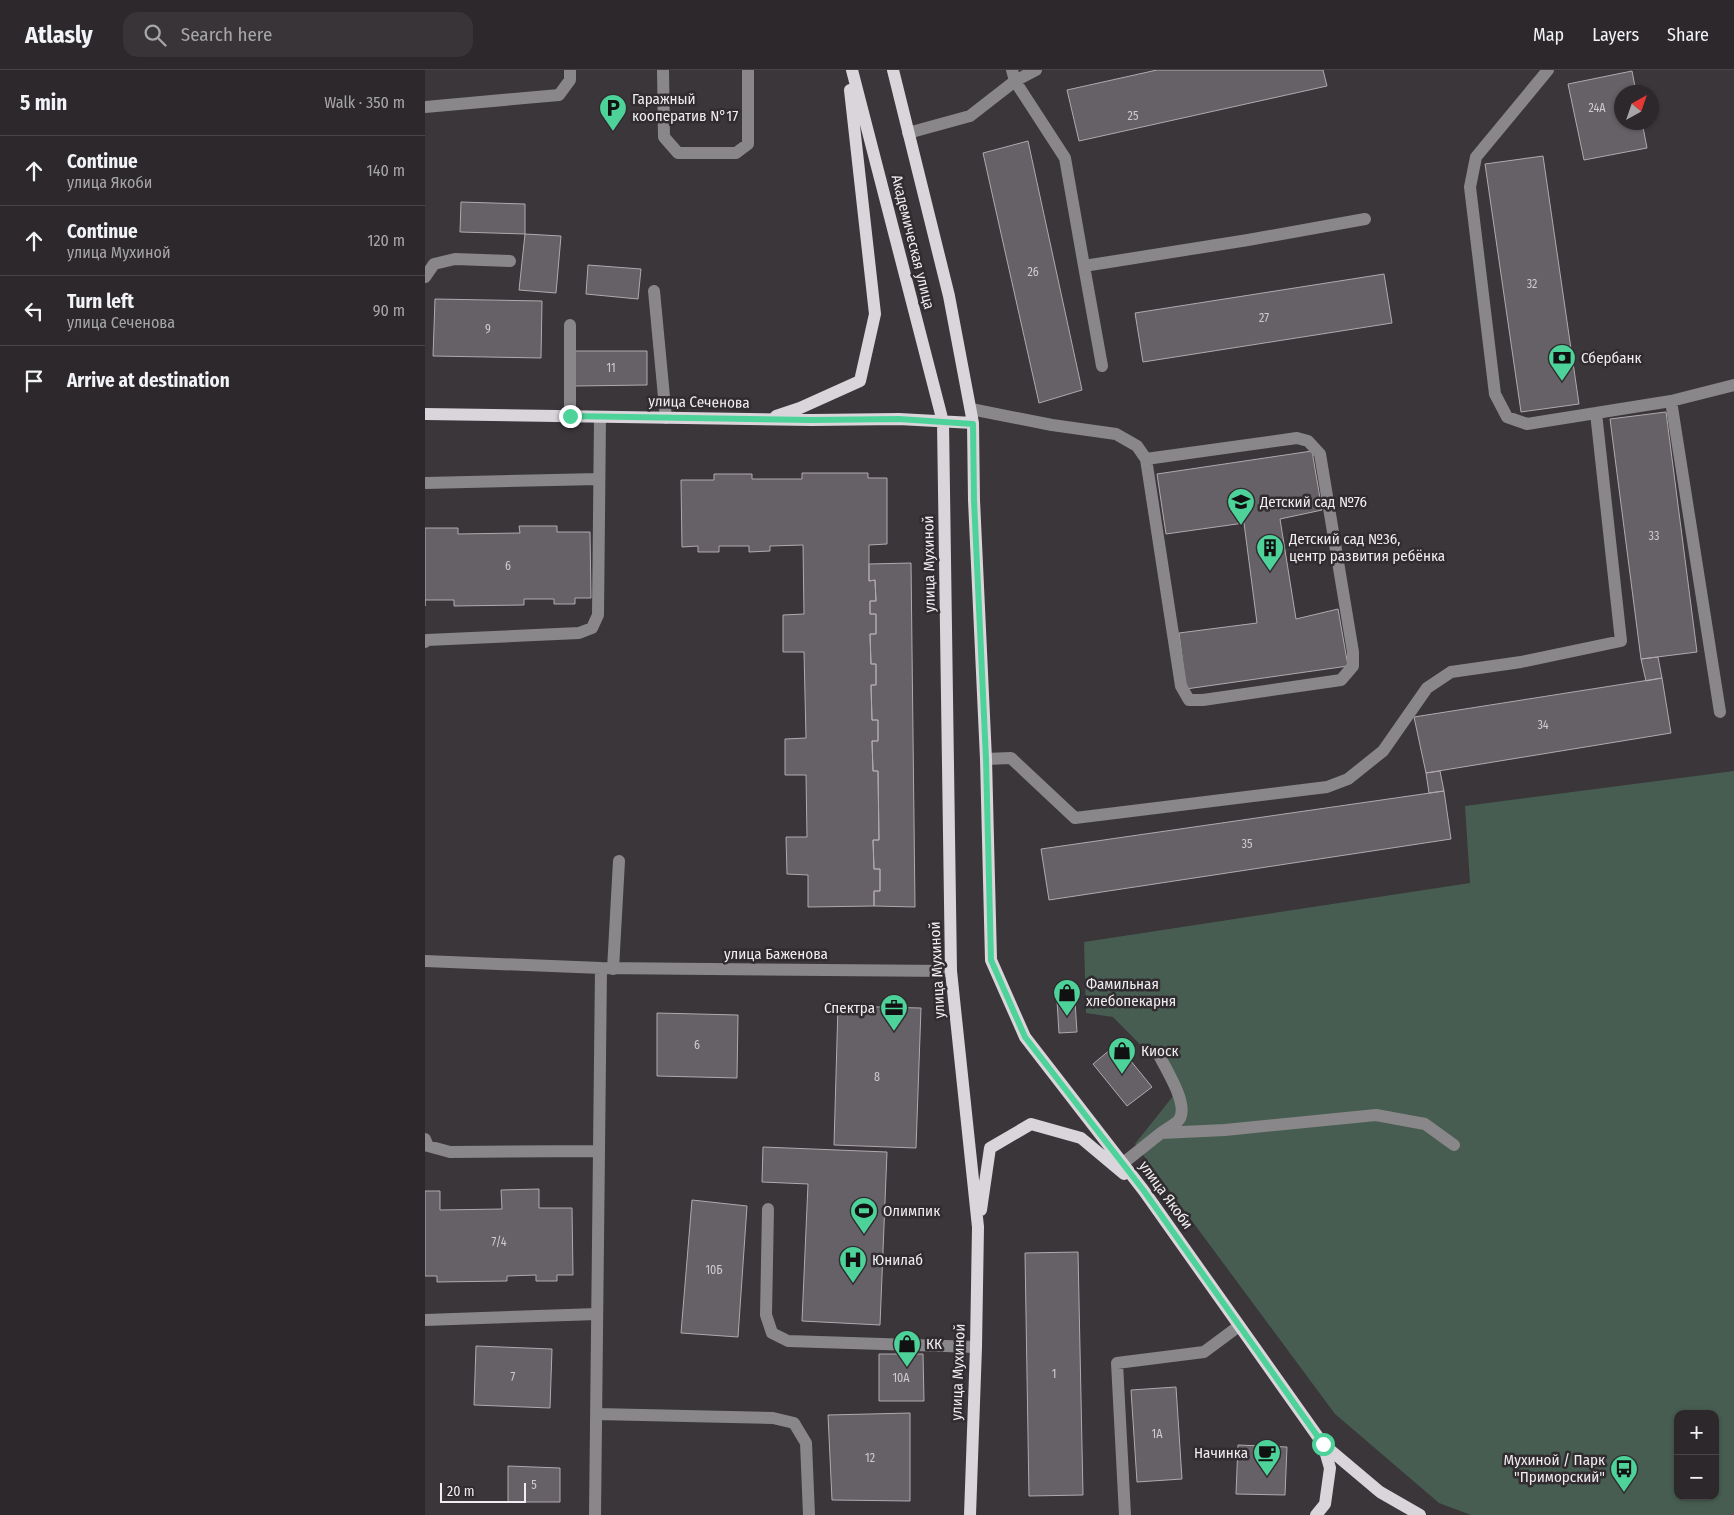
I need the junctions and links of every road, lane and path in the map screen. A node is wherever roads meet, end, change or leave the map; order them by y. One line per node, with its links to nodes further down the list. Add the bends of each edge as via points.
1 (570, 70): 9 (street, via 570,80 559,95)
2 (663, 70): 3 (street, via 664,137 678,152 736,153 748,144)
3 (748, 70)
4 (850, 70): 26 (main road, via 875,314 860,381); 27 (main road, Академическая улица)
5 (893, 70): 10 (main road)
6 (1036, 70): 8 (street)
7 (1548, 70): 21 (street, via 1477,157 1470,187 1495,394 1507,417 1527,424)
8 (1014, 76): 10 (street, via 970,116); 13 (street, via 1065,158)
9 (425, 107)
10 (908, 132): 20 (main road, via 949,296)
11 (1365, 219): 13 (street)
12 (510, 261): 14 (street, via 455,259 434,264)
13 (1084, 266): 17 (street)
14 (425, 277)
15 (654, 291): 25 (street)
16 (570, 325): 23 (street)
17 (1102, 366)
18 (1734, 384): 19 (street)
19 (1671, 401): 21 (street); 33 (street)
20 (971, 409): 28 (main road); 29 (street, via 1116,434 1137,446)
21 (1596, 413): 34 (street, via 1621,641 1521,662 1451,672 1427,688 1383,752 1348,778 1327,787 1075,818 1011,758)
22 (425, 414): 23 (main road, улица Сеченова)
23 (570, 416): 24 (main road, улица Сеченова)
24 (600, 417): 25 (main road, улица Сеченова); 30 (street)
25 (666, 418): 26 (main road, улица Сеченова)
26 (766, 420): 27 (main road, улица Сеченова, via 899,419)
27 (943, 422): 28 (main road, улица Сеченова); 38 (main road, улица Мухиной)
28 (973, 424): 34 (main road)
29 (1146, 459): 29 (street, via 1297,438 1309,441 1320,454 1353,652 1353,666 1341,680 1189,700 1181,686)
30 (599, 479): 31 (street); 32 (street, via 598,615 592,628 579,633)
31 (425, 483)
32 (425, 642)
33 (1720, 712)
34 (986, 759): 44 (main road, улица Якоби, via 991,960 1025,1037)
35 (619, 861): 37 (street)
36 (425, 961): 37 (street, улица Баженова)
37 (607, 969): 38 (street, улица Баженова); 43 (street)
38 (951, 971): 47 (main road, улица Мухиной)
39 (1159, 1055): 40 (street, via 1181,1100 1182,1109 1179,1121)
40 (1161, 1133): 42 (street, via 1376,1115 1425,1124); 44 (street)
41 (425, 1139): 43 (street, via 428,1146 450,1152)
42 (1454, 1145)
43 (599, 1151): 48 (street)
44 (1123, 1164): 45 (main road, улица Якоби)
45 (1144, 1191): 47 (main road, via 1081,1138 1031,1124 990,1148); 50 (main road, улица Якоби)
46 (768, 1209): 51 (street, via 766,1315 772,1333 788,1341)
47 (978, 1227): 51 (main road, улица Мухиной)
48 (597, 1314): 49 (street); 52 (street)
49 (425, 1320)
50 (1239, 1326): 53 (main road, улица Якоби); 57 (street, via 1204,1352 1117,1362)
51 (976, 1347): 56 (main road, улица Мухиной)
52 (597, 1414): 54 (street); 55 (street, via 773,1418 794,1423 806,1443)
53 (1323, 1444): 58 (main road, via 1331,1468 1325,1504); 59 (main road, via 1380,1492)
54 (595, 1515)
55 (809, 1515)
56 (970, 1515)
57 (1125, 1515)
58 (1316, 1515)
59 (1420, 1515)

